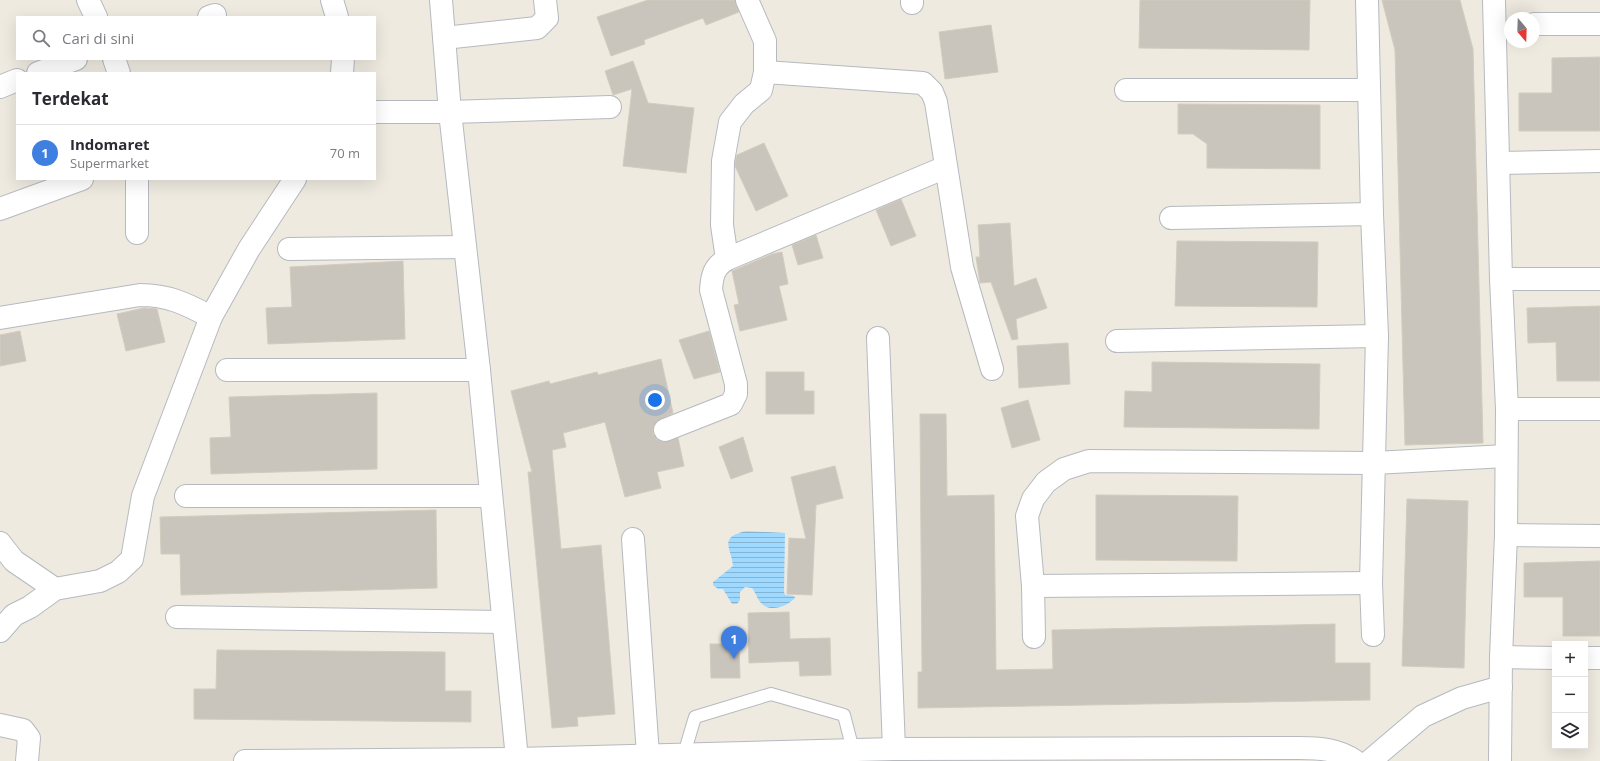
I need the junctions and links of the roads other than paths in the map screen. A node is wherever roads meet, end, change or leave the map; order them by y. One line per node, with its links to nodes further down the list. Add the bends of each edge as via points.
1 (88, 0): 8 (street)
2 (332, 0): 9 (street)
3 (441, 0): 13 (street)
4 (545, 0): 13 (street, via 547,18 537,28)
5 (747, 0): 20 (street, via 765,41)
6 (1367, 0): 24 (street)
7 (1494, 0): 10 (street)
8 (96, 16)
9 (337, 16)
10 (1502, 23): 29 (street)
11 (1540, 24): 12 (street)
12 (1600, 24)
13 (444, 38): 27 (street)
14 (73, 60): 17 (street)
15 (114, 60): 18 (street)
16 (343, 60): 19 (street)
17 (41, 72)
18 (119, 72)
19 (342, 72)
20 (765, 72): 30 (street, via 923,83 932,92 936,102); 40 (street, via 761,90 744,104 730,122 723,161 722,225)
21 (16, 80): 22 (street)
22 (0, 87)
23 (1126, 90): 24 (street)
24 (1368, 90): 35 (street)
25 (610, 107): 27 (street)
26 (376, 112): 27 (street)
27 (450, 112): 38 (street)
28 (1600, 161): 29 (street)
29 (1498, 163): 41 (street)
30 (946, 167): 40 (street); 48 (street, via 962,267)
31 (79, 180): 34 (street)
32 (137, 180): 37 (street)
33 (294, 180): 43 (street, via 249,249)
34 (0, 208)
35 (1372, 214): 36 (street); 45 (street)
36 (1170, 218)
37 (137, 233)
38 (465, 247): 39 (street); 50 (street)
39 (289, 249)
40 (727, 259): 53 (street, via 718,265 712,274 711,290 736,384 736,394 731,404)
41 (1501, 279): 42 (street); 51 (street)
42 (1600, 279)
43 (210, 317): 44 (street, via 177,300 158,295 140,295); 64 (street, via 143,496 132,559 118,572 100,581)
44 (0, 318)
45 (1377, 336): 47 (street); 55 (street)
46 (878, 338): 76 (street)
47 (1117, 341)
48 (992, 369)
49 (227, 370): 50 (street)
50 (479, 370): 57 (street)
51 (1507, 409): 52 (street); 54 (street)
52 (1600, 409)
53 (665, 430)
54 (1506, 456): 55 (street); 58 (street)
55 (1374, 462): 62 (street); 63 (street, via 1089,461 1064,469 1046,482 1033,499 1028,516)
56 (186, 496): 57 (street)
57 (491, 496): 66 (street)
58 (1506, 535): 59 (street); 70 (street)
59 (1600, 536)
60 (632, 539): 79 (street)
61 (0, 543): 64 (street, via 14,561)
62 (1371, 583): 63 (street); 68 (street)
63 (1033, 586): 69 (street)
64 (55, 589): 67 (street, via 14,615)
65 (177, 617): 66 (street)
66 (503, 622): 80 (street)
67 (0, 630)
68 (1373, 635)
69 (1034, 637)
70 (1502, 657): 71 (street); 74 (street)
71 (1552, 658)
72 (1588, 658): 73 (street)
73 (1600, 658)
74 (1501, 687): 84 (street, via 1462,698 1423,716); 85 (street)
75 (0, 725): 81 (street, via 23,730 29,738)
76 (894, 749): 77 (street); 83 (street, via 1326,749 1349,756)
77 (853, 750): 78 (street); 78 (lane, via 844,715 771,694 695,717)
78 (684, 754): 79 (street)
79 (648, 755): 80 (street)
80 (517, 759): 82 (street)
81 (27, 761)
82 (245, 761)
83 (1355, 761)
84 (1370, 761)
85 (1500, 761)

